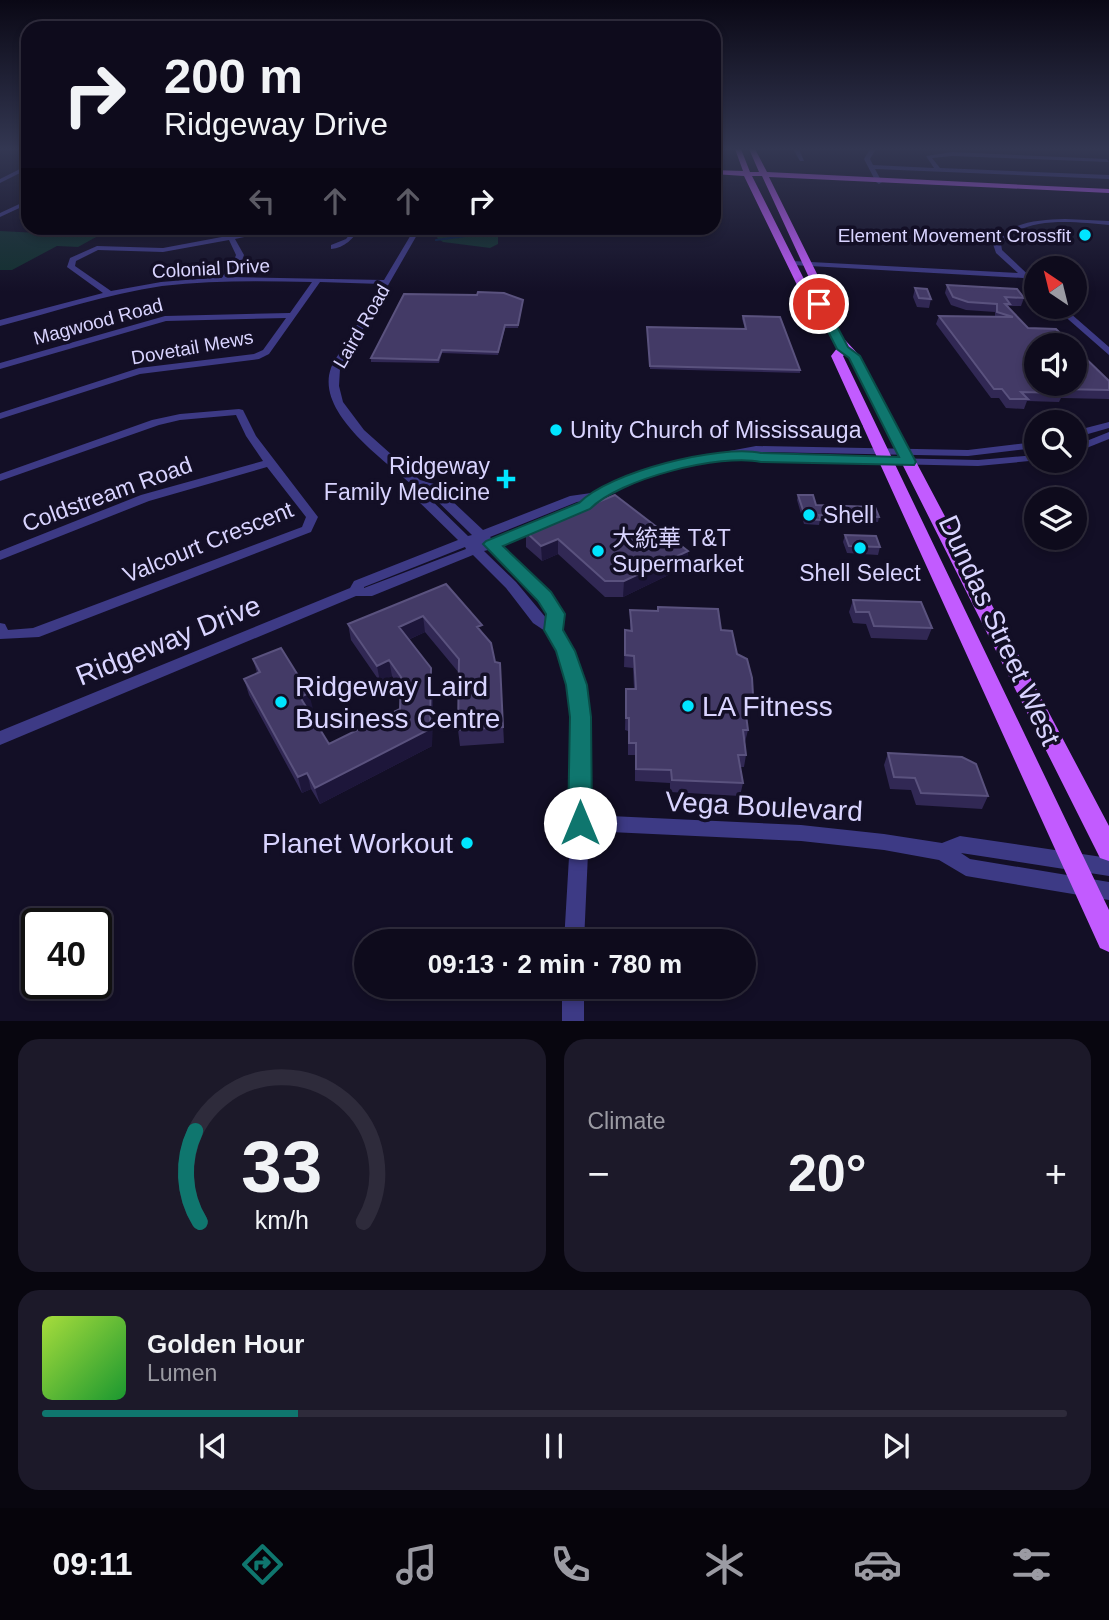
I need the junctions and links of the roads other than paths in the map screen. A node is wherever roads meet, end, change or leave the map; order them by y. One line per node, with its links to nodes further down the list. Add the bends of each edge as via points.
1 (759, 197): 12 (main road, Dundas Street West)
2 (774, 197): 13 (main road, Dundas Street West)
3 (21, 205): 4 (street)
4 (0, 215)
5 (1109, 223): 14 (street, via 1044,222 1003,234 997,244 999,251)
6 (230, 235): 10 (street)
7 (248, 235): 10 (street)
8 (352, 235): 11 (street)
9 (414, 235): 18 (street, Laird Road)
10 (232, 238): 16 (street, via 240,255); 20 (street, via 163,250 97,248 71,262 71,267)
11 (334, 247)
12 (793, 265): 13 (street); 19 (main road, Dundas Street West, via 802,285)
13 (808, 265): 15 (street); 19 (main road, Dundas Street West, via 817,284)
14 (1024, 274)
15 (1024, 276)
16 (224, 279): 17 (street, Colonial Drive); 20 (street, Colonial Drive)
17 (317, 281): 18 (street, Colonial Drive); 21 (street, Dovetail Mews)
18 (386, 282): 37 (street, Laird Road, via 335,369 334,394 347,419)
19 (812, 291): 24 (main road, Dundas Street West)
20 (109, 295): 23 (street, Colonial Drive)
21 (290, 315): 26 (street, Magwood Road, via 165,319); 27 (street, Dovetail Mews, via 266,352 257,357 139,371)
22 (1072, 319): 25 (street)
23 (0, 323)
24 (843, 349): 33 (main road, Dundas Street West, via 854,356); 33 (main road, Dundas Street West, via 837,356)
25 (1109, 352)
26 (0, 366)
27 (0, 416)
28 (1109, 425): 29 (street)
29 (1087, 431)
30 (1109, 435): 31 (street)
31 (1087, 444)
32 (1024, 446): 33 (street)
33 (895, 457): 34 (street, via 990,463); 38 (street, Ridgeway Drive, via 761,458 743,454 697,460 650,473 594,496 585,506); 47 (main road, Dundas Street West); 47 (main road, Dundas Street West)
34 (1024, 459)
35 (270, 463): 36 (street, Valcourt Crescent, via 239,412 229,411 156,422); 40 (street, Coldstream Road, via 145,498); 42 (street, Valcourt Crescent, via 312,517 307,529 34,633 3,635)
36 (0, 478)
37 (416, 482): 38 (street, Laird Road, via 430,487); 39 (street, Laird Road, via 416,492)
38 (487, 540): 39 (street, Ridgeway Drive); 43 (street, Laird Road, via 545,597 555,614)
39 (472, 546): 41 (street, Ridgeway Drive, via 367,593); 43 (street, Laird Road)
40 (0, 556)
41 (355, 591): 44 (street, Ridgeway Drive)
42 (0, 628)
43 (553, 630): 45 (street, Laird Road, via 576,685 581,717)
44 (0, 738)
45 (580, 823): 46 (street, Vega Boulevard, via 801,833); 48 (street, Laird Road)
46 (943, 852): 47 (street, Vega Boulevard, via 966,867); 47 (street, Vega Boulevard, via 960,844)
47 (1097, 873): 49 (main road, Dundas Street West)
48 (575, 929)
49 (1109, 939)
50 (573, 999): 51 (street)
51 (572, 1021)

